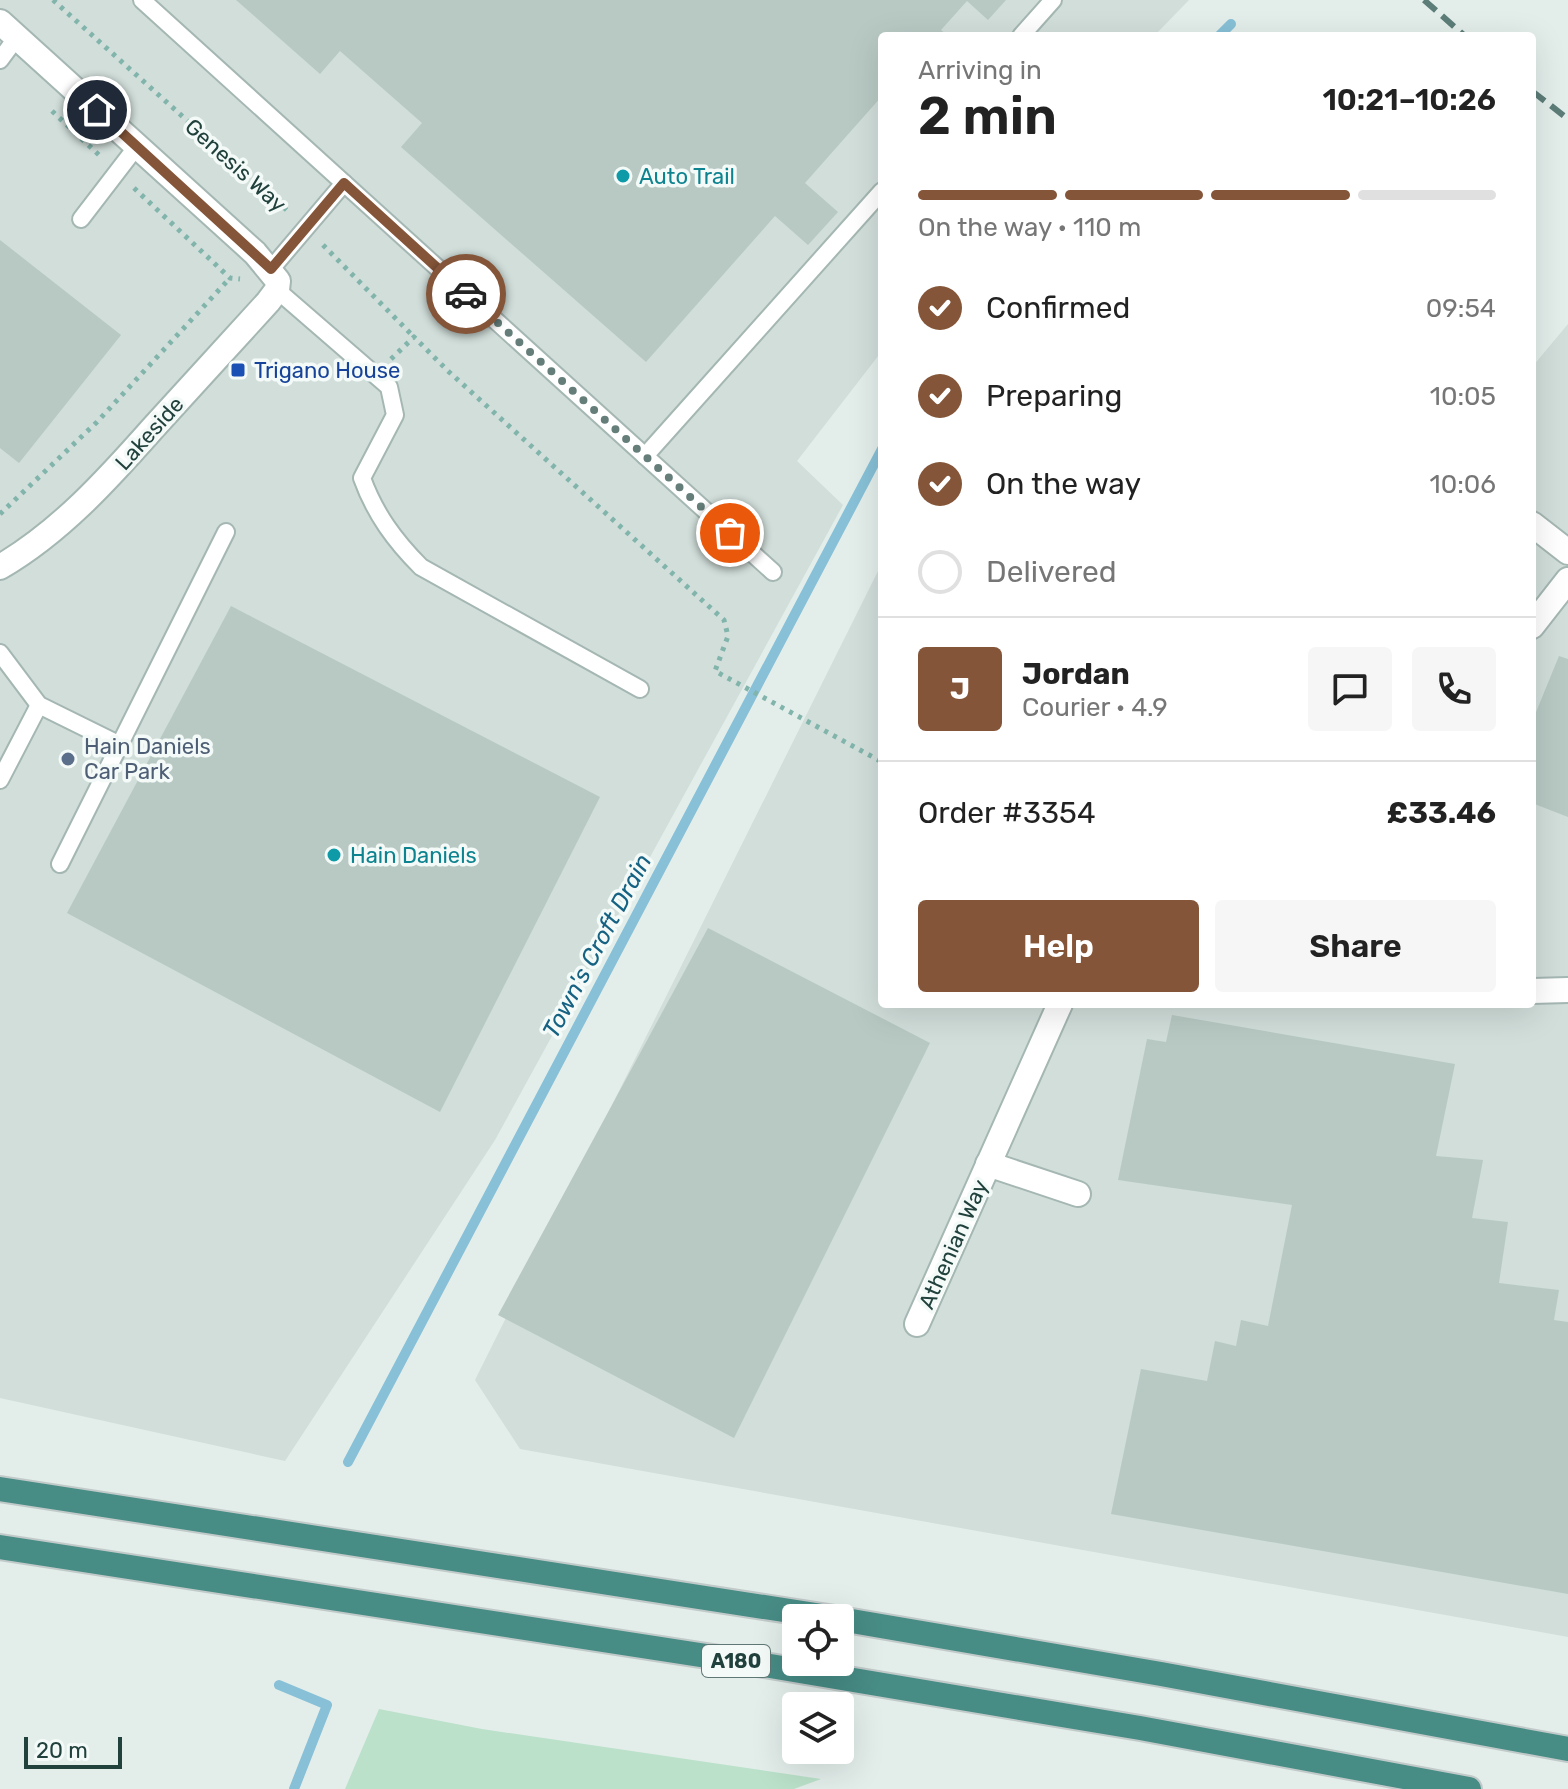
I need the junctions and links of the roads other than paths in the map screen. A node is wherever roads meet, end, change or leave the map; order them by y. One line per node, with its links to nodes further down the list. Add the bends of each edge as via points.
1 (142, 0): 7 (lane)
2 (1053, 0): 4 (lane)
3 (8, 29): 5 (lane); 6 (street)
4 (1025, 32)
5 (0, 60)
6 (137, 146): 9 (lane); 10 (street)
7 (344, 183): 10 (lane, via 306,228); 11 (lane)
8 (878, 195): 11 (lane)
9 (81, 219)
10 (275, 280): 15 (street, Lakeside, via 105,482 62,523); 20 (lane, via 389,387 395,415 362,478 372,506 400,546 421,567)
11 (645, 456): 16 (lane)
12 (1536, 527): 14 (street)
13 (226, 532): 22 (lane)
14 (1568, 552)
15 (0, 567)
16 (773, 572)
17 (1568, 580): 18 (street)
18 (1536, 621)
19 (0, 653): 21 (lane)
20 (640, 689)
21 (39, 705): 22 (lane); 23 (lane)
22 (120, 745): 24 (lane)
23 (0, 780)
24 (60, 864)
25 (1568, 990): 26 (street)
26 (1536, 991)
27 (1058, 1008): 28 (street, Athenian Way)
28 (988, 1164): 29 (street, Athenian Way); 30 (street, Athenian Way)
29 (1078, 1194)
30 (917, 1324)
31 (0, 1489): 33 (highway)
32 (0, 1547): 36 (highway, A180, via 752,1663)
33 (782, 1610)
34 (854, 1621): 35 (highway)
35 (1568, 1749)
36 (1469, 1789)

